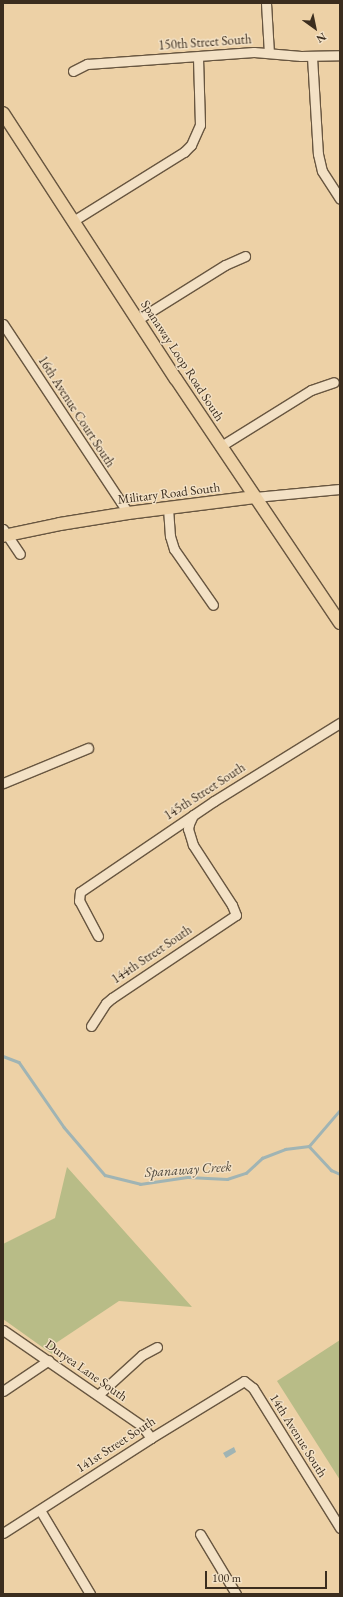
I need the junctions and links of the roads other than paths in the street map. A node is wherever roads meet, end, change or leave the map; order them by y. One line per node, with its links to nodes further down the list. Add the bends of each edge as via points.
1 (266, 3): 2 (street)
2 (269, 53): 4 (street, 150th Street South); 5 (street, 150th Street South)
3 (340, 55): 5 (street, 150th Street South)
4 (198, 57): 6 (street, 150th Street South, via 87,64); 9 (street, via 200,125 191,145 184,152)
5 (312, 57): 8 (street, via 318,154 322,170)
6 (73, 70)
7 (3, 113): 9 (main road, Spanaway Loop Road South)
8 (340, 199)
9 (73, 221): 11 (main road, Spanaway Loop Road South)
10 (245, 256): 11 (street, via 225,265)
11 (137, 320): 14 (main road, Spanaway Loop Road South)
12 (3, 324): 18 (street, 16th Avenue Court South)
13 (334, 382): 14 (street, via 311,390)
14 (221, 446): 16 (main road, Spanaway Loop Road South)
15 (340, 488): 16 (street, Military Road South)
16 (255, 498): 17 (main road, Military Road South); 22 (main road, Spanaway Loop Road South)
17 (168, 508): 18 (main road, Military Road South); 21 (street, via 170,536 174,549)
18 (128, 513): 19 (main road, Military Road South)
19 (5, 533): 20 (street)
20 (20, 554)
21 (213, 605)
22 (340, 624)
23 (340, 723): 26 (street, 145th Street South)
24 (88, 748): 25 (street)
25 (3, 783)
26 (193, 815): 27 (street, 145th Street South, via 79,894 79,901); 28 (street, 144th Street South, via 188,824 193,845 236,914 112,998)
27 (98, 936)
28 (91, 1026)
29 (3, 1330): 31 (street, Duryea Lane South)
30 (157, 1347): 34 (street, via 142,1355)
31 (49, 1360): 33 (street); 34 (street, Duryea Lane South)
32 (244, 1381): 35 (street, 141st Street South); 37 (street, 14th Avenue South, via 253,1388)
33 (3, 1391)
34 (98, 1395): 35 (street, Duryea Lane South, via 142,1426)
35 (151, 1438): 36 (street, 141st Street South)
36 (40, 1510): 38 (street, 141st Street South); 40 (street)
37 (340, 1528)
38 (3, 1533)
39 (200, 1534): 41 (street)
40 (90, 1594)
41 (236, 1594)

